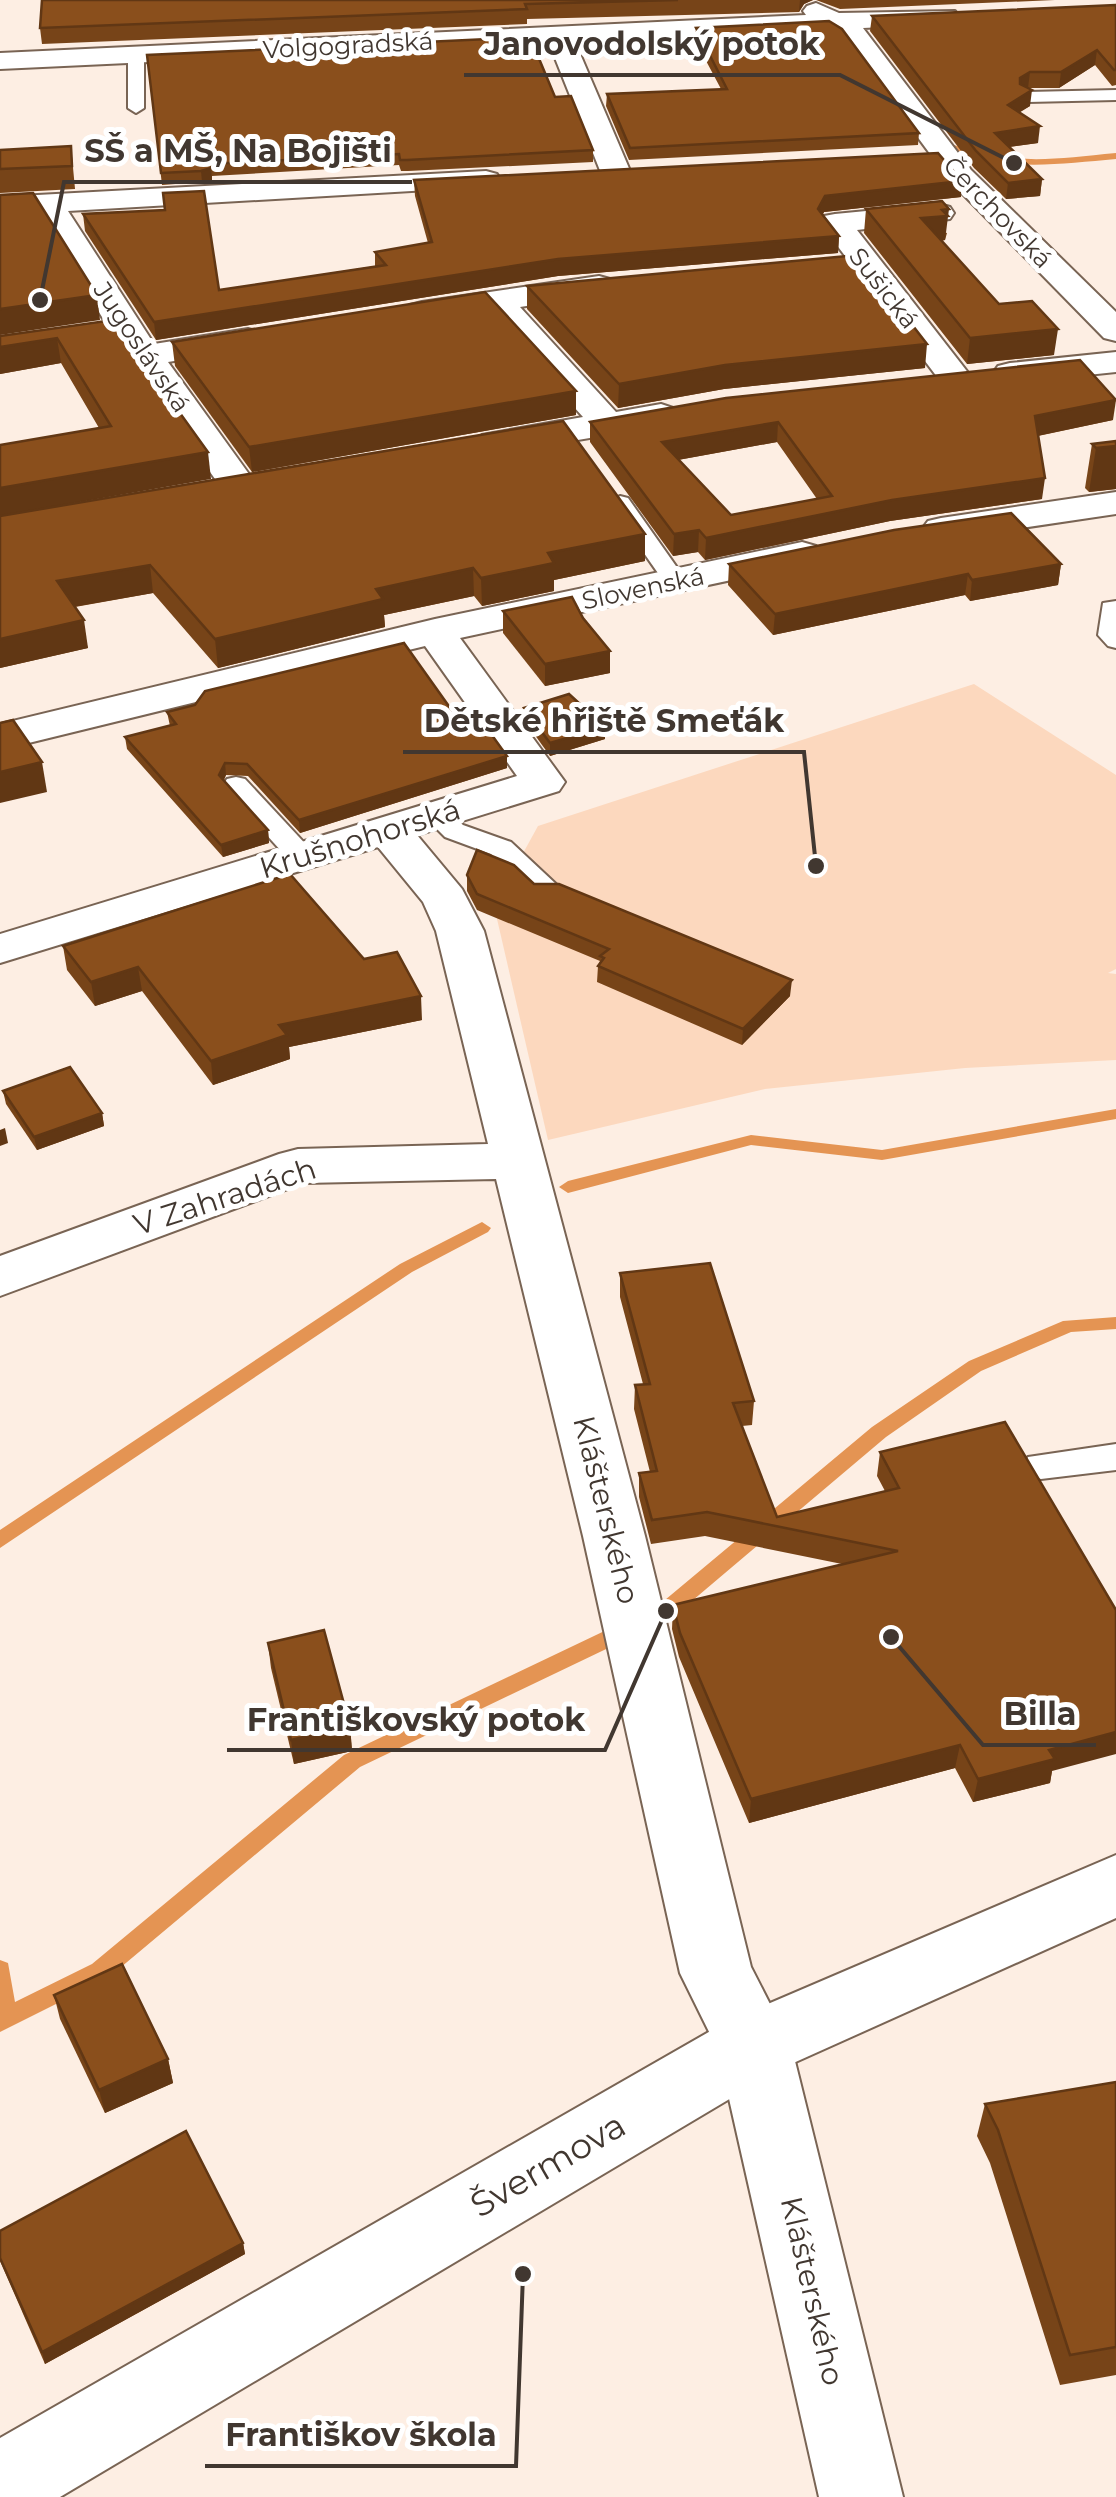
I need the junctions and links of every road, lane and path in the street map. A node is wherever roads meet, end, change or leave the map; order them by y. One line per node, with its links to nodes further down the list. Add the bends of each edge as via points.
1 (574, 0): 6 (street)
2 (808, 0): 5 (street, Čerchovská)
3 (346, 15): 8 (street)
4 (966, 15): 5 (street, Volgogradská)
5 (834, 22): 6 (street, Volgogradská); 14 (street, Čerchovská, via 853,32)
6 (590, 33): 7 (street, Volgogradská)
7 (560, 35): 8 (street, Volgogradská); 17 (street)
8 (356, 44): 9 (street, Volgogradská)
9 (136, 55): 10 (street, Volgogradská); 13 (lane)
10 (0, 61)
11 (1028, 96): 12 (lane)
12 (1116, 96)
13 (136, 108)
14 (943, 156): 15 (street); 22 (street, Čerchovská)
15 (904, 158)
16 (654, 171): 17 (street)
17 (616, 173): 18 (street)
18 (577, 175)
19 (518, 178): 20 (street)
20 (48, 204): 21 (street); 31 (street, Jugoslávská)
21 (0, 206)
22 (988, 207): 23 (street, Sušická, via 834,223); 28 (street, Čerchovská)
23 (866, 264): 24 (street); 33 (street, Sušická)
24 (828, 268)
25 (636, 284): 26 (street)
26 (495, 300): 27 (street); 36 (street)
27 (398, 316)
28 (1116, 330)
29 (281, 334): 31 (street)
30 (89, 336): 31 (street)
31 (136, 343): 39 (street, Jugoslávská)
32 (1116, 362): 33 (street)
33 (956, 379): 34 (street)
34 (917, 383)
35 (686, 410): 36 (street)
36 (608, 424): 37 (street, via 577,444)
37 (452, 451)
38 (278, 481): 39 (street)
39 (240, 488): 41 (street)
40 (609, 488): 45 (lane)
41 (203, 495)
42 (1116, 503): 43 (street)
43 (910, 533)
44 (837, 547): 45 (street, Slovenská)
45 (676, 581): 47 (street, Slovenská)
46 (1116, 608): 48 (lane, via 1110,636)
47 (435, 631): 49 (street, Slovenská); 51 (street, Krušnohorská, via 543,782)
48 (1116, 640)
49 (0, 737)
50 (236, 785): 52 (lane)
51 (413, 824): 52 (street, Krušnohorská); 53 (lane, via 501,848); 55 (street, Klášterského, via 460,931)
52 (302, 857): 54 (street, Krušnohorská)
53 (547, 891)
54 (0, 949)
55 (518, 1161): 56 (street, V Zahradách, via 298,1166); 60 (street, Klášterského, via 716,1972)
56 (0, 1277)
57 (1116, 1457): 58 (lane)
58 (1040, 1466)
59 (1116, 1885): 60 (street, Švermova)
60 (754, 2044): 61 (street, Švermova); 62 (street, Klášterského)
61 (0, 2485)
62 (861, 2497)

